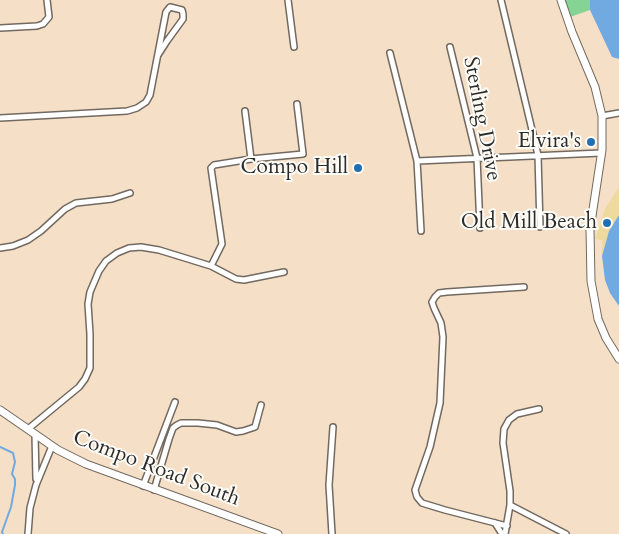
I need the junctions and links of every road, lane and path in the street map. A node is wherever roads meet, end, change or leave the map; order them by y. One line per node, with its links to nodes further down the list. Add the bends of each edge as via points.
1 (46, 0): 5 (street, via 48,17 43,24)
2 (289, 0): 6 (street)
3 (501, 0): 16 (street)
4 (561, 0): 13 (street, via 595,87)
5 (0, 28)
6 (294, 47)
7 (450, 47): 17 (street, Sterling Drive)
8 (390, 53): 19 (street)
9 (158, 55): 9 (street, via 166,12 170,8 182,10 183,20); 14 (street, via 150,95 137,108)
10 (297, 104): 18 (street, via 303,154)
11 (245, 111): 18 (street)
12 (619, 113): 13 (street)
13 (602, 116): 15 (street)
14 (0, 118)
15 (601, 153): 16 (street); 28 (street, via 590,229 591,282 598,319)
16 (538, 155): 17 (street); 21 (street)
17 (477, 158): 19 (street); 22 (street, Sterling Drive)
18 (251, 159): 25 (street, via 211,168 222,244)
19 (417, 161): 23 (street)
20 (130, 193): 24 (street, via 76,204 65,209 28,240)
21 (540, 227)
22 (480, 228)
23 (421, 231)
24 (0, 248)
25 (211, 266): 26 (street, via 244,280); 34 (street, via 141,247 128,248 106,261 90,292 90,368 85,379)
26 (284, 272)
27 (524, 287): 41 (street, via 440,293 432,302 443,337 440,403 415,494 422,503)
28 (619, 359)
29 (175, 402): 38 (street)
30 (261, 405): 39 (street, via 255,427 243,431 198,423 176,425)
31 (539, 409): 40 (street, via 517,414 504,429)
32 (0, 410): 34 (street, Compo Road South)
33 (333, 427): 45 (street, via 328,485)
34 (28, 429): 35 (street, Compo Road South)
35 (35, 434): 36 (street, Compo Road South); 37 (street)
36 (52, 446): 37 (street); 38 (street, Compo Road South, via 86,464)
37 (36, 485): 43 (street)
38 (143, 486): 39 (street, Compo Road South)
39 (154, 490): 44 (street, Compo Road South)
40 (510, 505): 42 (street); 47 (street)
41 (494, 523): 42 (street); 46 (street)
42 (507, 526): 46 (street)
43 (28, 534)
44 (278, 534)
45 (332, 534)
46 (504, 534)
47 (566, 534)

